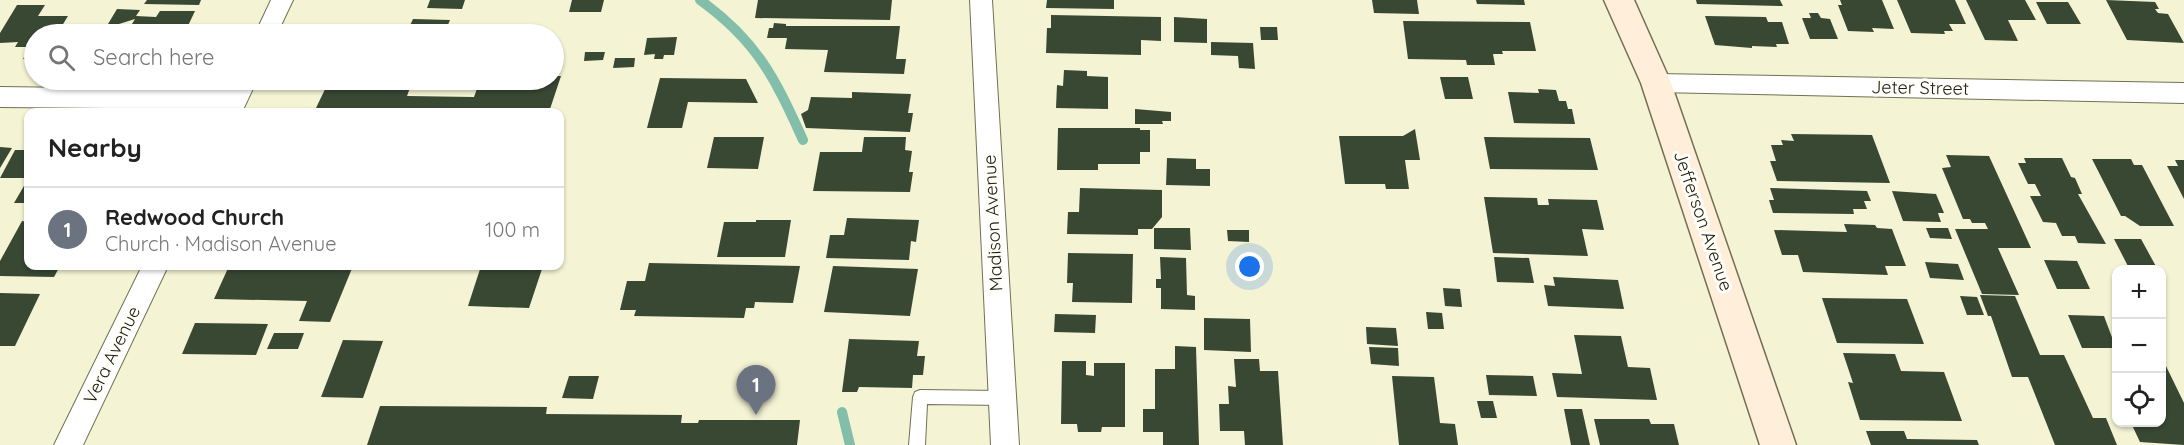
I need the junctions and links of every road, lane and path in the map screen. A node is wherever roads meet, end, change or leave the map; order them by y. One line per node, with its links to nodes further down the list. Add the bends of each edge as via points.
1 (282, 0): 4 (street)
2 (981, 0): 10 (street, Madison Avenue)
3 (1619, 0): 5 (main road, Jefferson Avenue)
4 (271, 24)
5 (1656, 83): 6 (street, Jeter Street); 14 (main road, Jefferson Avenue)
6 (2184, 93)
7 (0, 97): 8 (street)
8 (237, 97)
9 (153, 270): 11 (street, Vera Avenue)
10 (1003, 398): 12 (lane, via 920,397); 13 (street, Madison Avenue)
11 (68, 445)
12 (917, 445)
13 (1005, 445)
14 (1778, 445)

